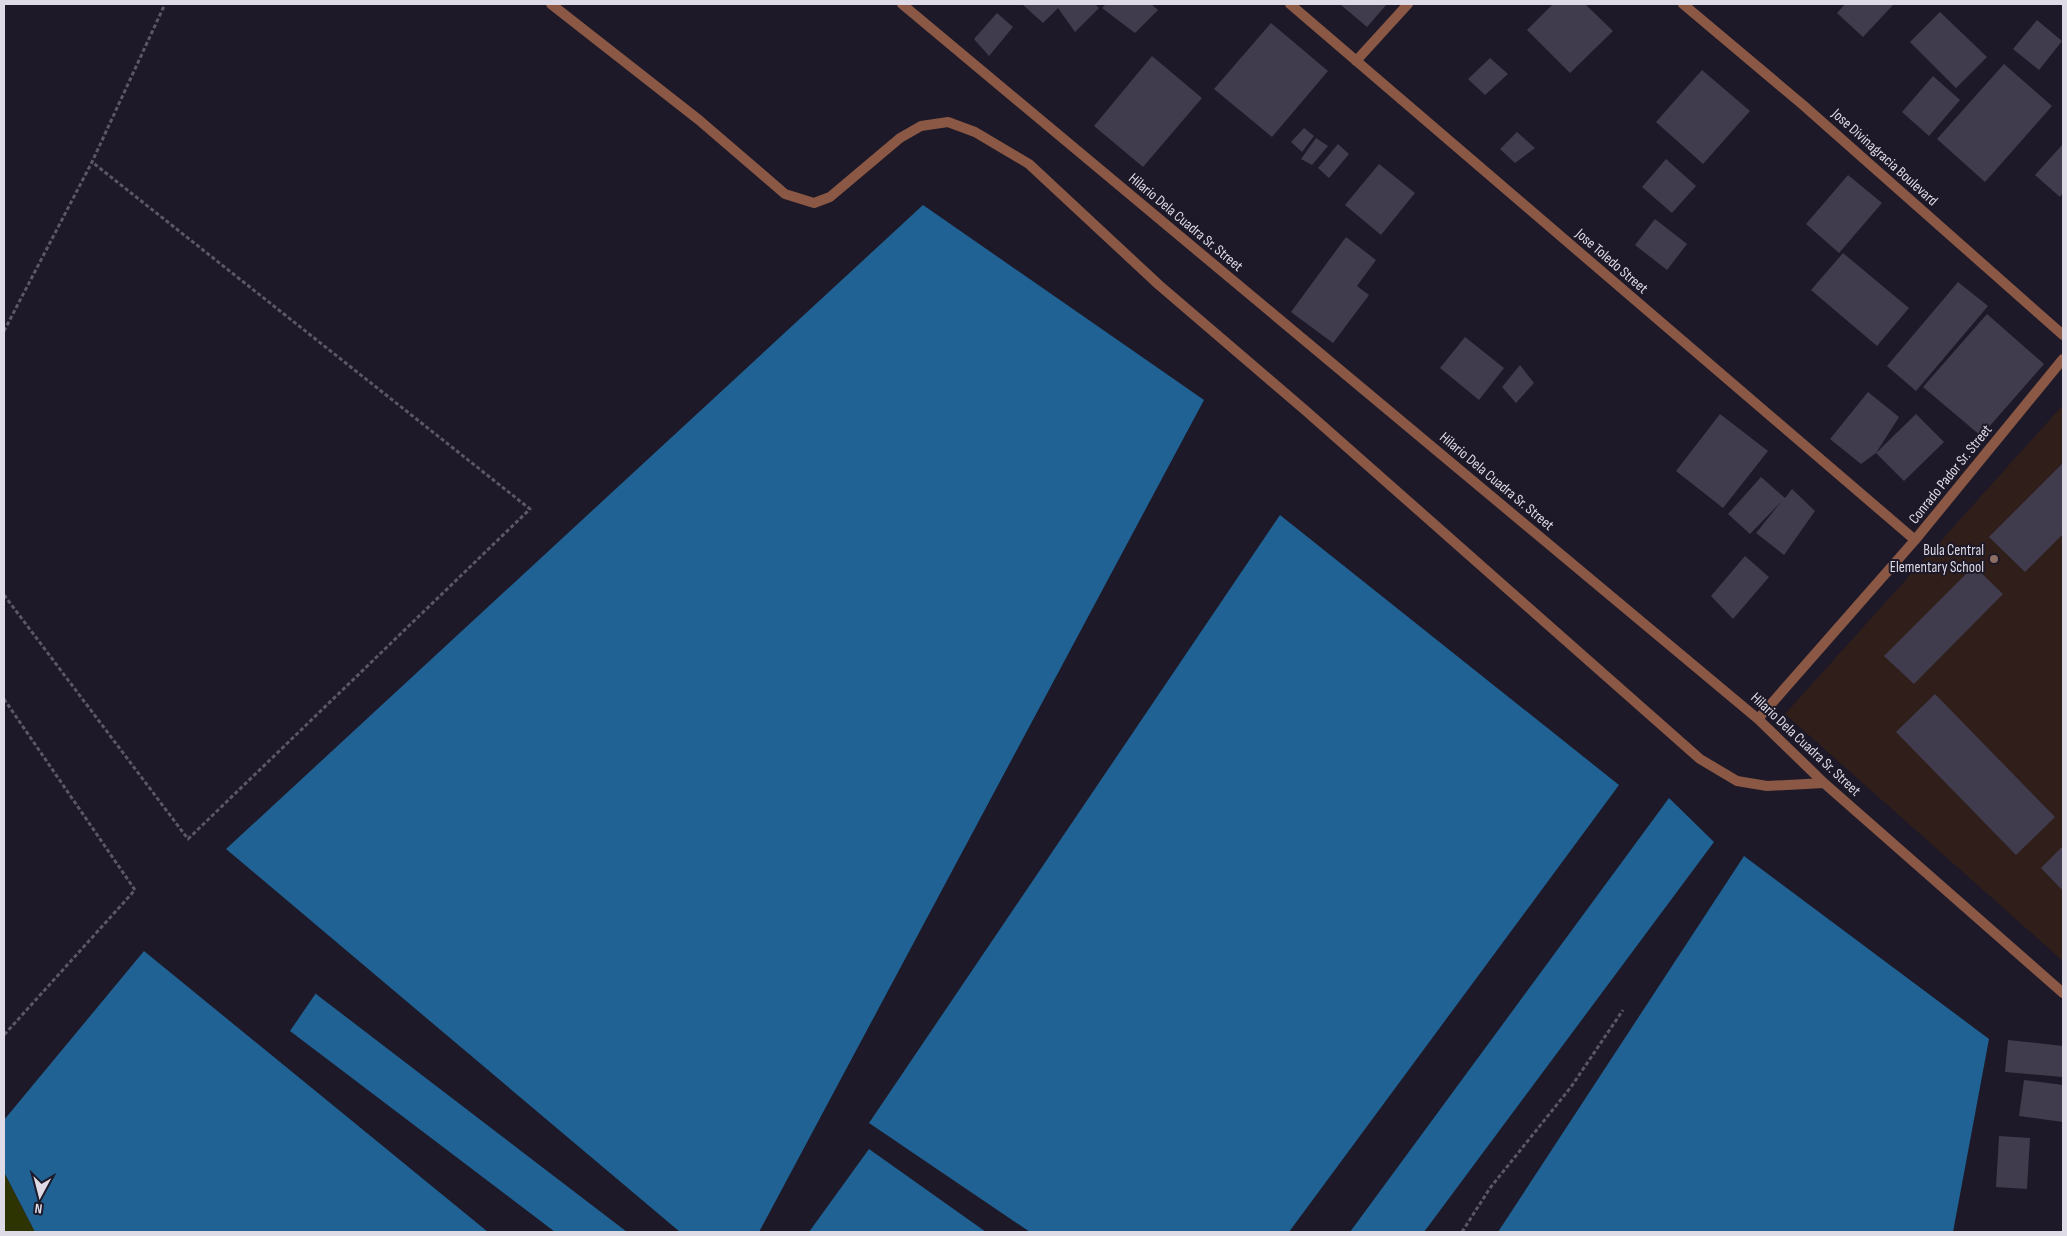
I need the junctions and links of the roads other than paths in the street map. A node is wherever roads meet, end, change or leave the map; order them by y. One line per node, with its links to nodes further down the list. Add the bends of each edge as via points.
1 (552, 4): 11 (street, via 699,120 785,194 799,199 814,203 830,197 900,138 921,126 948,122 975,132 1029,164 1159,286 1306,411 1700,759 1737,781 1767,786)
2 (902, 4): 10 (street, Hilario Dela Cuadra Sr. Street)
3 (1290, 4): 6 (street, Jose Toledo Street)
4 (1408, 4): 6 (street)
5 (1683, 4): 7 (street, Jose Divinagracia Boulevard, via 1803,105)
6 (1356, 61): 9 (street, Jose Toledo Street)
7 (2063, 335)
8 (2063, 360): 9 (street, Conrado Pador Sr. Street)
9 (1914, 540): 10 (street, Conrado Pador Sr. Street)
10 (1758, 719): 11 (street, Hilario Dela Cuadra Sr. Street)
11 (1824, 783): 12 (street, Hilario Dela Cuadra Sr. Street)
12 (2063, 993)

